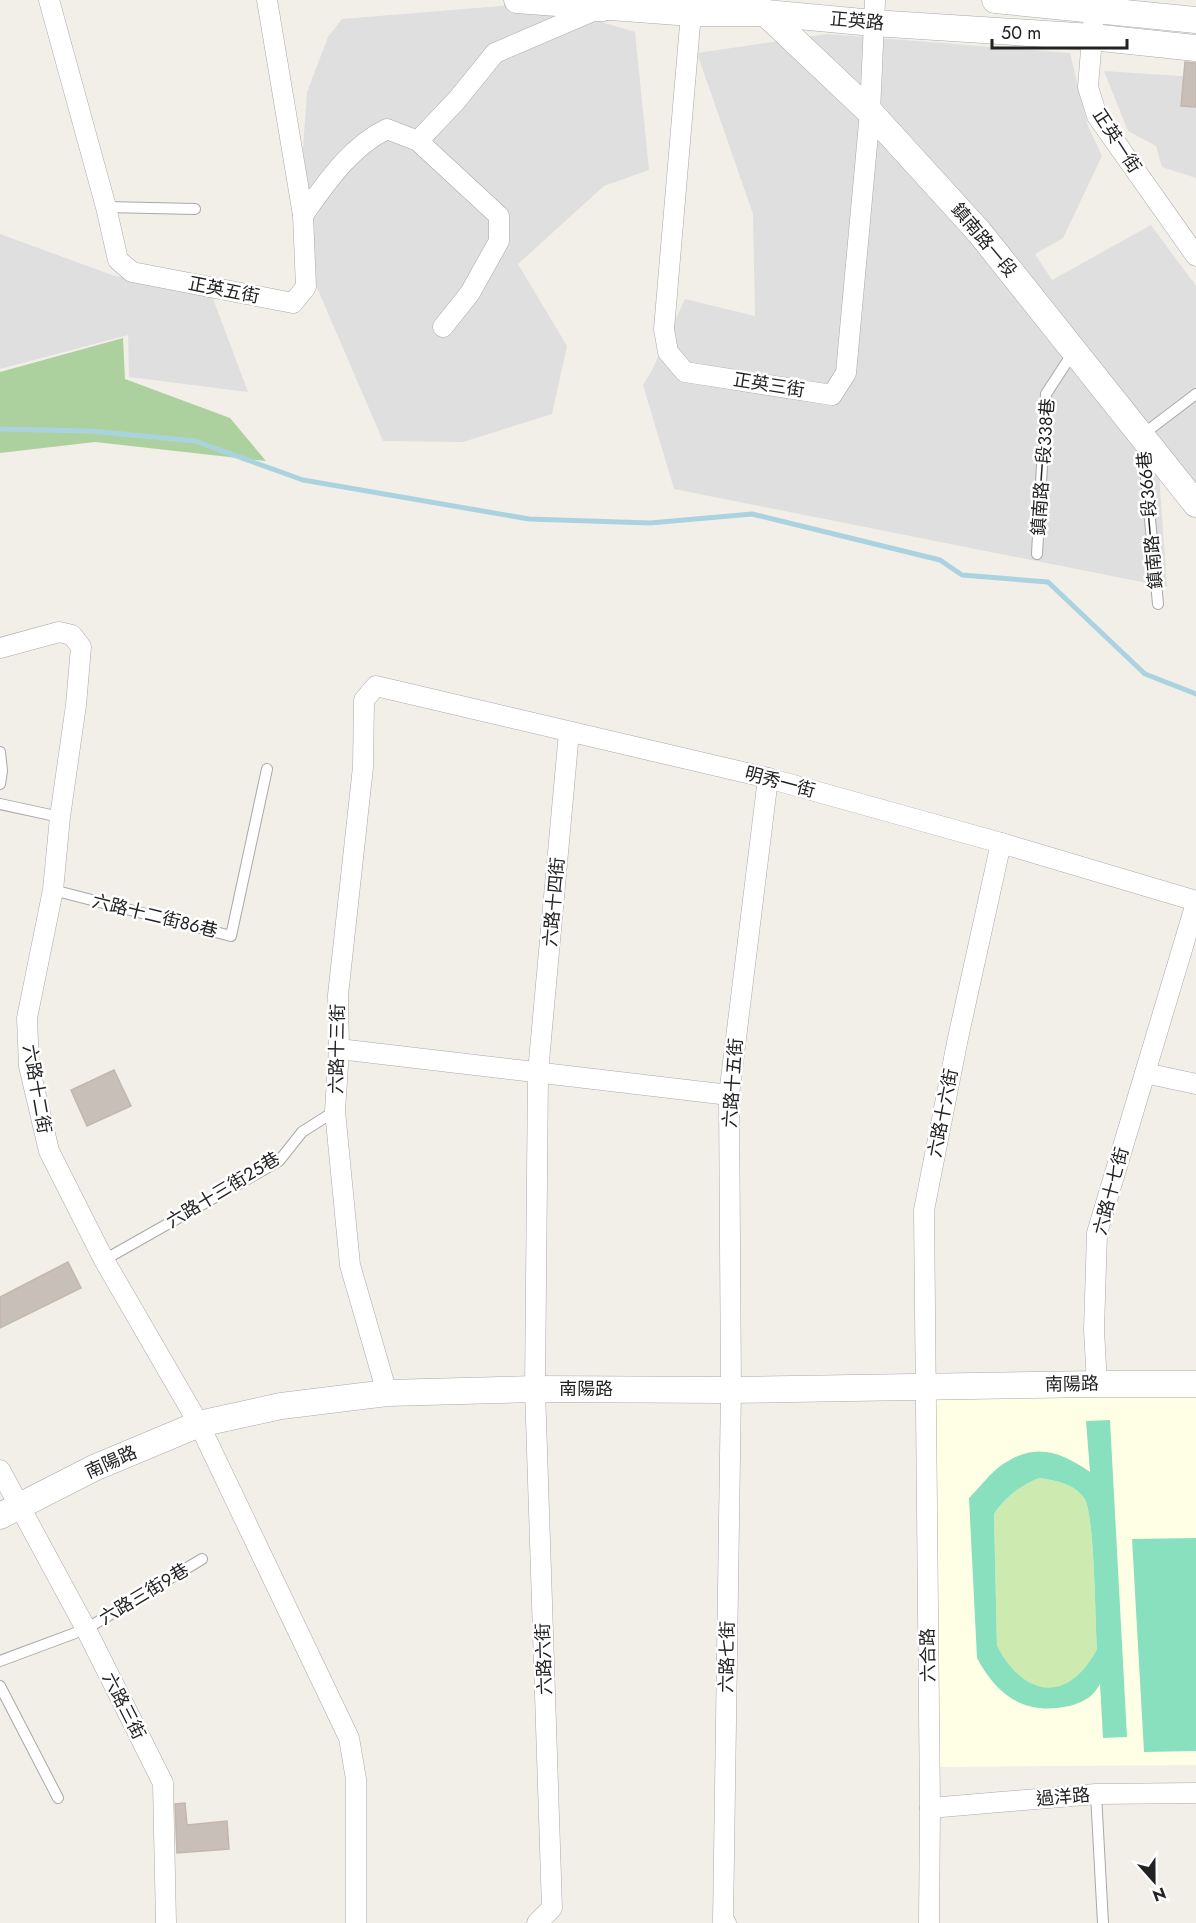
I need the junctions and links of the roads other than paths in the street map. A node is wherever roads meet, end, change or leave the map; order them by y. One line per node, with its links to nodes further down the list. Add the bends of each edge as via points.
1 (50, 0): 14 (street, 正英五街)
2 (267, 0): 16 (street, 正英五街)
3 (517, 0): 6 (street, 正英路)
4 (995, 0): 5 (street)
5 (1094, 5): 9 (street); 10 (street, 正英一街)
6 (692, 6): 7 (street, 正英路); 12 (street, 正英三街, via 664,329 668,352 685,372 832,395 846,373); 13 (street, via 593,11 495,53)
7 (757, 7): 8 (street, 正英路); 12 (street, 鎮南路一段)
8 (874, 11): 10 (street, 正英路); 12 (street, 正英三街)
9 (1196, 20)
10 (1092, 37): 11 (street, 正英路); 17 (street, 正英一街, via 1088,87 1097,116)
11 (1196, 48)
12 (870, 112): 19 (street, 鎮南路一段, via 980,233)
13 (418, 141): 16 (street, via 387,129 371,137 341,164); 18 (street, via 499,216 499,241 470,293)
14 (106, 207): 15 (lane); 16 (street, 正英五街, via 118,260 132,272 293,303 306,287)
15 (195, 209)
16 (303, 215)
17 (1196, 256)
18 (443, 327)
19 (1075, 351): 21 (street, 鎮南路一段); 23 (lane, 鎮南路一段338巷, via 1046,394)
20 (1196, 394): 21 (lane)
21 (1142, 435): 22 (street, 鎮南路一段); 24 (lane, 鎮南路一段366巷)
22 (1196, 504)
23 (1037, 554)
24 (1158, 604)
25 (0, 648): 33 (street, 六路十二街, via 59,632 72,635 81,648)
26 (364, 700): 27 (street, 明秀一街, via 376,686); 37 (street, 六路十三街, via 363,767 338,994)
27 (569, 732): 30 (street, 明秀一街); 38 (street, 六路十四街)
28 (0, 752): 31 (lane)
29 (267, 769): 35 (lane, 六路十二街86巷, via 231,936)
30 (768, 778): 34 (street, 明秀一街); 41 (street, 六路十五街)
31 (0, 784)
32 (0, 804): 33 (lane)
33 (60, 817): 35 (street, 六路十二街)
34 (1001, 843): 36 (street, 明秀一街); 46 (street, 六路十六街, via 924,1210)
35 (53, 890): 43 (street, 六路十二街, via 27,1018 29,1065 49,1151)
36 (1196, 902): 39 (street, 六路十七街)
37 (339, 1050): 38 (street); 42 (street, 六路十三街)
38 (538, 1072): 41 (street); 47 (street, 六路十四街)
39 (1145, 1073): 40 (street); 44 (street, 六路十七街, via 1097,1233)
40 (1196, 1084)
41 (729, 1095): 48 (street, 六路十五街)
42 (334, 1111): 43 (lane, 六路十三街25巷, via 302,1132 279,1161); 49 (street, 六路十三街, via 350,1265)
43 (104, 1260): 50 (street, 六路十二街)
44 (1097, 1384): 45 (street, 南陽路); 46 (street, 南陽路)
45 (1196, 1384)
46 (925, 1388): 48 (street, 南陽路); 60 (street, 六合路)
47 (535, 1389): 48 (street, 南陽路); 49 (street, 南陽路); 63 (street, 六路六街, via 552,1908)
48 (731, 1390): 64 (street, 六路七街, via 723,1921)
49 (387, 1393): 50 (street, 南陽路, via 280,1406)
50 (199, 1424): 52 (street, 南陽路, via 94,1468); 62 (street, via 349,1738 356,1779)
51 (0, 1470): 52 (street, 六路三街)
52 (9, 1511): 54 (street, 六路三街)
53 (202, 1559): 54 (lane, 六路三街9巷)
54 (86, 1629): 55 (lane, 六路三街9巷); 61 (street, 六路三街, via 163,1783)
55 (0, 1661)
56 (0, 1686): 59 (lane)
57 (1196, 1793): 58 (street, 過洋路)
58 (1096, 1794): 60 (street, 過洋路); 66 (lane)
59 (58, 1798)
60 (930, 1808): 65 (street, 六合路)
61 (166, 1923)
62 (356, 1923)
63 (537, 1923)
64 (726, 1923)
65 (929, 1923)
66 (1103, 1923)

